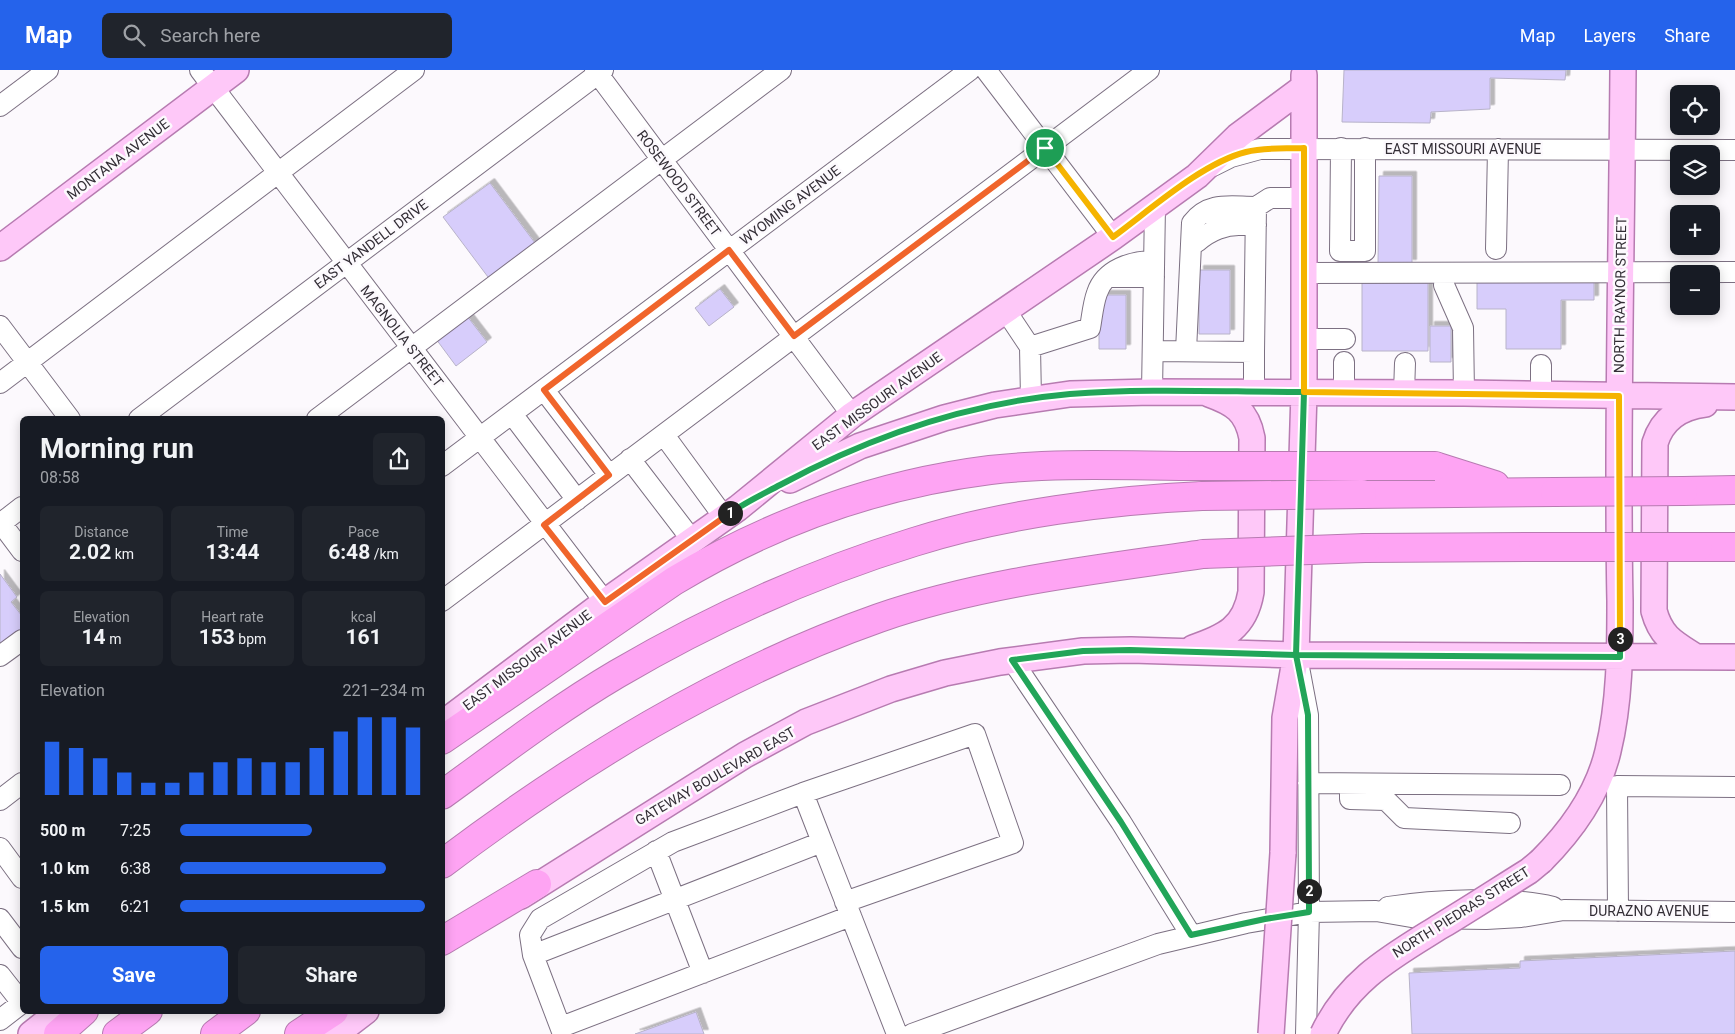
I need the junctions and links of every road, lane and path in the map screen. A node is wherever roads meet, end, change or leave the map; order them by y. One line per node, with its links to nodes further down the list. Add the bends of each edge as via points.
1 (48, 70): 12 (street)
2 (236, 70): 11 (main road, MONTANA AVENUE)
3 (414, 70): 21 (street)
4 (781, 70): 20 (street)
5 (970, 70): 29 (street, WYOMING AVENUE)
6 (986, 70): 13 (street)
7 (1149, 70): 13 (street)
8 (1623, 70): 18 (main road, NORTH RAYNOR STREET)
9 (599, 71): 20 (street, ROSEWOOD STREET); 30 (street, EAST YANDELL DRIVE)
10 (1304, 78): 14 (main road); 22 (main road, EAST MISSOURI AVENUE)
11 (207, 79): 21 (street, MAGNOLIA STREET); 27 (main road, MONTANA AVENUE)
12 (0, 106)
13 (1045, 148): 26 (street); 38 (street)
14 (1304, 148): 15 (street, EAST MISSOURI AVENUE); 22 (street, EAST MISSOURI AVENUE, via 1245,152); 23 (main road)
15 (1340, 148): 16 (street, EAST MISSOURI AVENUE); 16 (street, via 1340,251 1366,251)
16 (1365, 148): 17 (street, EAST MISSOURI AVENUE)
17 (1498, 149): 18 (street, EAST MISSOURI AVENUE); 28 (street)
18 (1622, 150): 19 (street, EAST MISSOURI AVENUE); 32 (main road, NORTH RAYNOR STREET)
19 (1735, 150)
20 (662, 160): 29 (street, ROSEWOOD STREET); 41 (street)
21 (278, 173): 30 (street, MAGNOLIA STREET); 46 (street)
22 (1197, 176): 24 (main road, EAST MISSOURI AVENUE)
23 (1304, 198): 25 (street, via 1270,198); 34 (main road)
24 (1155, 206): 26 (main road, EAST MISSOURI AVENUE); 31 (street)
25 (1251, 219): 44 (street, via 1213,214 1198,228); 44 (street, via 1212,207 1192,223); 45 (street)
26 (1113, 237): 36 (main road, EAST MISSOURI AVENUE)
27 (0, 248)
28 (1496, 249)
29 (729, 250): 38 (street, ROSEWOOD STREET); 51 (street, WYOMING AVENUE)
30 (346, 263): 41 (street, MAGNOLIA STREET); 66 (street, EAST YANDELL DRIVE)
31 (1154, 269): 42 (street, via 1109,277 1097,292 1090,328); 43 (street)
32 (1621, 271): 33 (street); 34 (street); 60 (main road, NORTH RAYNOR STREET)
33 (1735, 272)
34 (1304, 273): 39 (main road)
35 (1444, 285): 58 (street, via 1463,328)
36 (1006, 311): 42 (street); 64 (main road, EAST MISSOURI AVENUE)
37 (0, 326): 46 (street)
38 (794, 336): 64 (street, ROSEWOOD STREET); 68 (street)
39 (1304, 339): 40 (street); 55 (main road)
40 (1345, 339)
41 (411, 347): 67 (street); 69 (street, MAGNOLIA STREET)
42 (1030, 347): 61 (street)
43 (1153, 351): 44 (street); 52 (street)
44 (1190, 351): 45 (street)
45 (1254, 352): 54 (street)
46 (28, 362): 50 (street); 65 (street)
47 (1344, 362): 56 (street)
48 (1405, 363): 57 (street)
49 (1541, 365): 59 (street)
50 (0, 383)
51 (544, 390): 63 (street, WYOMING AVENUE); 72 (street)
52 (1152, 392): 53 (main road); 61 (main road, via 1070,394)
53 (1204, 392): 54 (main road); 86 (main road, via 1228,401 1247,418 1250,426 1251,592 1244,617 1236,627 1225,635)
54 (1254, 392): 55 (main road)
55 (1304, 392): 56 (main road); 87 (main road)
56 (1344, 393): 57 (main road)
57 (1404, 393): 58 (main road)
58 (1464, 393): 59 (main road)
59 (1541, 395): 60 (main road)
60 (1619, 396): 62 (main road); 89 (main road, NORTH RAYNOR STREET)
61 (1031, 399): 77 (main road, via 953,416 893,434 830,458)
62 (1735, 399): 90 (main road, via 1695,405 1680,411 1664,423 1655,444 1654,611 1661,631)
63 (512, 414): 69 (street, WYOMING AVENUE); 75 (street)
64 (852, 415): 77 (main road, EAST MISSOURI AVENUE)
65 (68, 416)
66 (143, 416)
67 (321, 416)
68 (664, 435): 70 (street); 77 (street)
69 (480, 438): 71 (street, WYOMING AVENUE); 79 (street, MAGNOLIA STREET)
70 (630, 459): 72 (street); 80 (street)
71 (445, 464)
72 (609, 475): 75 (street)
73 (1735, 490): 74 (highway, bridge)
74 (1520, 492): 95 (highway, bridge, via 1435,466 1083,465 990,470 886,490 804,516 713,557); 101 (highway, bridge, via 1148,498 990,523 915,541 824,573 720,618 616,675 501,750)
75 (577, 500): 79 (street)
76 (20, 509): 78 (street)
77 (731, 512): 80 (main road, EAST MISSOURI AVENUE)
78 (1, 523): 82 (street)
79 (544, 525): 83 (street); 84 (street, MAGNOLIA STREET)
80 (692, 540): 84 (main road, EAST MISSOURI AVENUE)
81 (1735, 547): 108 (highway, bridge, via 1366,548 1204,554 1004,585 880,618 819,641 679,708 517,808)
82 (20, 548)
83 (445, 599)
84 (605, 602): 93 (main road, EAST MISSOURI AVENUE)
85 (20, 641): 88 (street)
86 (1183, 651): 87 (main road, GATEWAY BOULEVARD EAST); 92 (main road, GATEWAY BOULEVARD EAST, via 1083,651)
87 (1296, 655): 89 (main road, GATEWAY BOULEVARD EAST); 96 (street, via 1308,715); 142 (main road, bridge, via 1285,718 1283,853)
88 (0, 656)
89 (1620, 657): 90 (main road, GATEWAY BOULEVARD EAST); 94 (main road, NORTH RAYNOR STREET)
90 (1696, 657): 91 (main road, GATEWAY BOULEVARD EAST)
91 (1735, 657)
92 (1012, 660): 110 (main road, GATEWAY BOULEVARD EAST, via 945,673 892,689 806,722 745,755); 117 (street, via 1121,822)
93 (445, 722)
94 (1612, 729): 144 (main road, NORTH PIEDRAS STREET, bridge, via 1599,778 1585,806 1557,845 1529,871 1380,964 1356,986)
95 (445, 738)
96 (1308, 783): 98 (street); 114 (street)
97 (20, 784): 103 (street)
98 (1350, 784): 99 (street); 104 (street, via 1350,799 1386,800 1404,818)
99 (1560, 785)
100 (1735, 786): 113 (street, via 1617,786)
101 (445, 793)
102 (803, 793): 105 (street); 107 (street, via 697,832); 112 (street, via 975,734 1013,843)
103 (0, 800)
104 (1510, 823)
105 (822, 842): 111 (street); 112 (street)
106 (0, 848): 109 (street)
107 (656, 852): 111 (street); 121 (street, via 540,919 530,935)
108 (445, 862)
109 (20, 875)
110 (537, 884): 118 (highway); 120 (main road, GATEWAY BOULEVARD EAST)
111 (674, 900): 121 (street); 122 (street)
112 (848, 909): 122 (street); 140 (street)
113 (1618, 911): 114 (street, DURAZNO AVENUE, via 1564,910 1486,919 1417,918 1376,910); 115 (street, DURAZNO AVENUE)
114 (1309, 912): 117 (street, DURAZNO AVENUE); 143 (street)
115 (1735, 912)
116 (0, 919): 119 (street)
117 (1191, 935): 141 (street, DURAZNO AVENUE, via 1131,953)
118 (445, 939)
119 (20, 945)
120 (445, 952)
121 (533, 955): 133 (street)
122 (703, 973): 133 (street)
123 (0, 975): 124 (street)
124 (20, 1000)
125 (20, 1005): 132 (street)
126 (56, 1014): 134 (main road)
127 (81, 1014): 135 (highway)
128 (144, 1014): 136 (highway)
129 (242, 1014): 137 (highway)
130 (329, 1014): 138 (highway)
131 (362, 1014): 139 (main road)
132 (0, 1020)
133 (562, 1031)
134 (31, 1034)
135 (58, 1034)
136 (117, 1034)
137 (216, 1034)
138 (299, 1034)
139 (336, 1034)
140 (897, 1034)
141 (912, 1034)
142 (1271, 1034)
143 (1306, 1034)
144 (1323, 1034)

